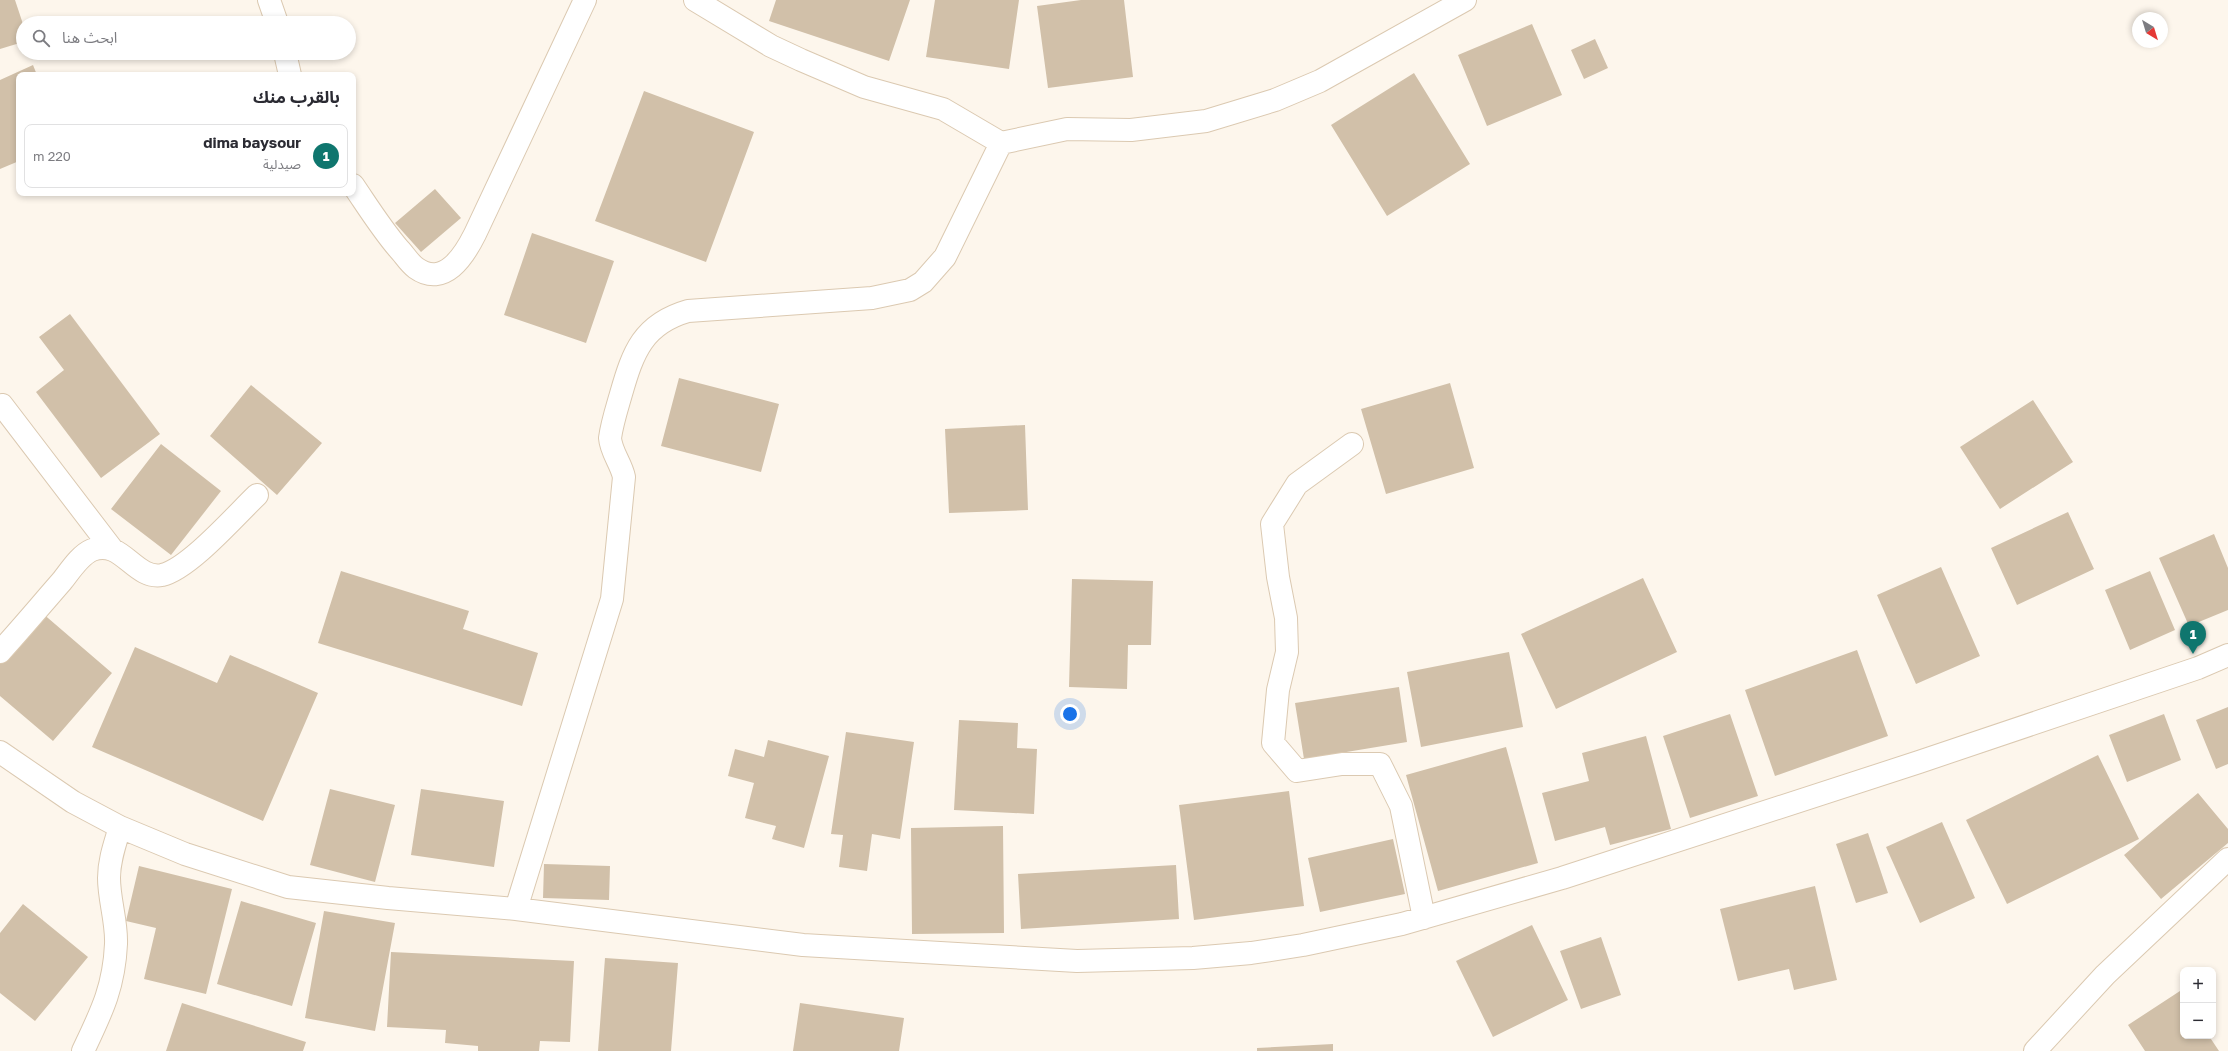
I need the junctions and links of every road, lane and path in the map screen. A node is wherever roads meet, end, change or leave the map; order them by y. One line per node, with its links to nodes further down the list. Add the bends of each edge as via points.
1 (269, 0): 5 (street)
2 (585, 0): 9 (street, via 467,251 451,269 441,274 430,274 417,268 383,230)
3 (695, 0): 8 (street, via 795,58 864,87 944,109)
4 (1465, 0): 8 (street, via 1341,71 1297,92 1228,115 1157,128 1067,129)
5 (275, 16)
6 (287, 60): 7 (street)
7 (289, 72)
8 (1001, 143): 19 (street, via 945,257 923,282 910,290 872,298 688,312 671,316 658,323 642,341 628,370 610,438 624,477 612,599)
9 (356, 190)
10 (2, 405): 13 (street)
11 (1352, 444): 20 (street, via 1297,484 1272,524 1286,618 1287,652 1278,690 1273,743 1297,771 1342,764 1380,764 1401,806)
12 (257, 494): 13 (street, via 191,558 170,572 158,575 145,572)
13 (112, 549): 14 (street, via 97,549 87,553)
14 (0, 652)
15 (2228, 655): 20 (street, via 2198,668 1904,767 1562,878)
16 (0, 752): 17 (street, via 73,802)
17 (120, 827): 19 (street, via 185,854 288,887); 21 (street, via 111,855 109,877 116,928 113,977 103,1009)
18 (2228, 859): 22 (street, via 2106,974)
19 (516, 909): 20 (street, via 803,945 1077,961 1193,958 1251,953 1303,945)
20 (1424, 918)
21 (82, 1051)
22 (2035, 1051)

